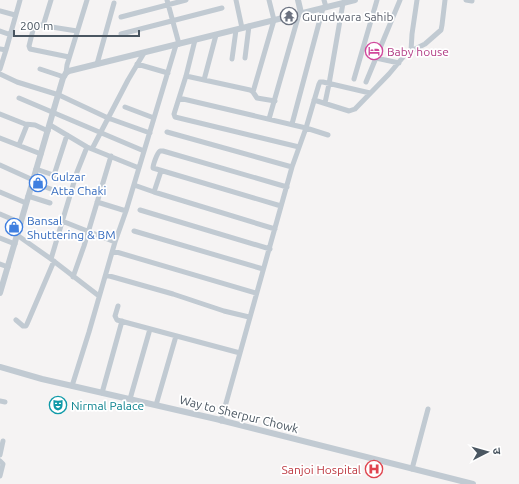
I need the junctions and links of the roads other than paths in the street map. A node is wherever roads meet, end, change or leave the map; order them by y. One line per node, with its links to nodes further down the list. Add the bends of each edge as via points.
1 (20, 0): 23 (street)
2 (51, 0): 27 (street)
3 (87, 0): 30 (street)
4 (186, 0): 16 (street)
5 (236, 0): 29 (street)
6 (269, 0): 25 (street)
7 (298, 0): 22 (street)
8 (324, 0): 20 (street)
9 (355, 0): 18 (street)
10 (377, 0): 54 (street)
11 (400, 0): 43 (street)
12 (417, 0): 39 (street)
13 (445, 0): 39 (street, via 441,30 425,44)
14 (466, 0): 15 (street)
15 (472, 1)
16 (167, 2): 24 (street); 26 (street)
17 (114, 3): 46 (street)
18 (343, 3): 20 (street); 57 (street)
19 (222, 8): 26 (street)
20 (325, 8): 22 (street); 72 (street)
21 (0, 11): 23 (street)
22 (300, 14): 25 (street); 64 (street)
23 (15, 16): 33 (street)
24 (121, 17)
25 (274, 20): 28 (street); 58 (street)
26 (173, 21): 32 (street); 36 (street)
27 (43, 26): 30 (street); 41 (street, via 34,26 29,48)
28 (249, 26): 29 (street); 42 (street)
29 (239, 29): 34 (street); 44 (street)
30 (77, 31): 41 (street)
31 (0, 32): 33 (street)
32 (121, 34)
33 (10, 35): 38 (street)
34 (216, 35): 35 (street); 55 (street)
35 (195, 40): 36 (street); 53 (street)
36 (178, 44): 40 (street); 50 (street)
37 (0, 49): 38 (street)
38 (6, 50): 48 (street)
39 (411, 51): 45 (street)
40 (144, 53): 46 (street); 47 (street)
41 (69, 57): 52 (street)
42 (245, 58)
43 (376, 58): 45 (street); 56 (street)
44 (232, 59)
45 (398, 63): 59 (street)
46 (97, 64): 52 (street, via 69,71)
47 (137, 64): 50 (street); 69 (street)
48 (0, 69)
49 (40, 69): 52 (street)
50 (168, 73): 70 (street)
51 (0, 74): 60 (street)
52 (65, 75): 60 (street)
53 (186, 76): 55 (street); 62 (street)
54 (354, 79)
55 (204, 80): 58 (street)
56 (366, 82)
57 (329, 84): 59 (street); 63 (street, via 319,83); 65 (street)
58 (253, 92): 64 (street, via 257,98)
59 (370, 93): 65 (street, via 353,110)
60 (59, 95): 67 (street); 69 (street)
61 (19, 98): 67 (street)
62 (180, 98): 71 (street); 83 (street, via 174,115 176,118)
63 (314, 100): 65 (street); 75 (street)
64 (275, 101): 71 (street)
65 (325, 103)
66 (125, 107): 70 (street)
67 (53, 112): 74 (street); 77 (street)
68 (0, 114): 73 (street)
69 (108, 118): 77 (street); 78 (street)
70 (154, 118): 78 (street)
71 (270, 119): 72 (street)
72 (292, 124): 75 (street)
73 (27, 125): 74 (street); 82 (street)
74 (49, 128): 79 (street); 86 (street)
75 (306, 128): 80 (street); 83 (street)
76 (167, 132): 89 (street)
77 (100, 133): 84 (street); 85 (street)
78 (150, 133): 85 (street)
79 (68, 135): 84 (street); 93 (street)
80 (328, 135)
81 (0, 138): 82 (street)
82 (19, 146): 86 (street)
83 (299, 147): 89 (street)
84 (89, 148): 87 (street); 109 (street, via 77,172)
85 (144, 151): 90 (street)
86 (41, 154): 91 (street)
87 (111, 156): 90 (street); 102 (street)
88 (0, 165): 95 (street)
89 (292, 167): 97 (street)
90 (139, 168): 96 (street)
91 (36, 169): 93 (street); 95 (street)
92 (161, 171): 97 (street, via 153,168 158,152 161,151); 100 (street); 105 (street)
93 (54, 175): 94 (street)
94 (62, 178)
95 (33, 181): 98 (street); 101 (street)
96 (134, 185): 100 (street); 107 (street)
97 (286, 187): 105 (street)
98 (56, 191)
99 (0, 192): 103 (street)
100 (154, 192): 111 (street)
101 (28, 196): 103 (street); 104 (street)
102 (97, 202): 107 (street); 112 (street)
103 (26, 203): 110 (street)
104 (50, 203)
105 (281, 206): 111 (street)
106 (140, 210): 118 (street)
107 (126, 212): 116 (street)
108 (0, 214): 110 (street)
109 (62, 221): 112 (street); 120 (street)
110 (21, 223): 114 (street)
111 (275, 229): 118 (street)
112 (88, 231): 116 (street); 125 (street)
113 (134, 231): 123 (street)
114 (18, 235): 117 (street); 120 (street)
115 (0, 238): 117 (street)
116 (115, 242): 119 (street)
117 (15, 244): 122 (street)
118 (270, 249): 123 (street)
119 (113, 251): 124 (street); 127 (street)
120 (53, 260): 125 (street); 131 (street, via 26,326)
121 (0, 264): 122 (street)
122 (8, 267): 126 (street)
123 (263, 269): 127 (street)
124 (106, 275): 128 (street); 130 (street)
125 (73, 277): 128 (street)
126 (0, 293)
127 (256, 293): 130 (street)
128 (99, 296): 137 (street)
129 (118, 306): 132 (street, via 116,318)
130 (249, 317): 135 (street)
131 (16, 320)
132 (122, 321): 133 (street); 138 (street)
133 (150, 329): 134 (street); 139 (street)
134 (176, 336): 135 (street); 140 (street)
135 (240, 353): 142 (street)
136 (0, 367): 137 (street, Way to Sherpur Chowk)
137 (72, 386): 138 (street, Way to Sherpur Chowk)
138 (102, 393): 139 (street, Way to Sherpur Chowk)
139 (130, 399): 140 (street, Way to Sherpur Chowk)
140 (156, 405): 142 (street, Way to Sherpur Chowk)
141 (428, 408): 146 (street)
142 (221, 421): 146 (street, Way to Sherpur Chowk)
143 (3, 441): 144 (street)
144 (0, 455)
145 (0, 461): 147 (street, via 3,464)
146 (412, 469): 148 (street, Way to Sherpur Chowk)
147 (0, 476)
148 (473, 484)

